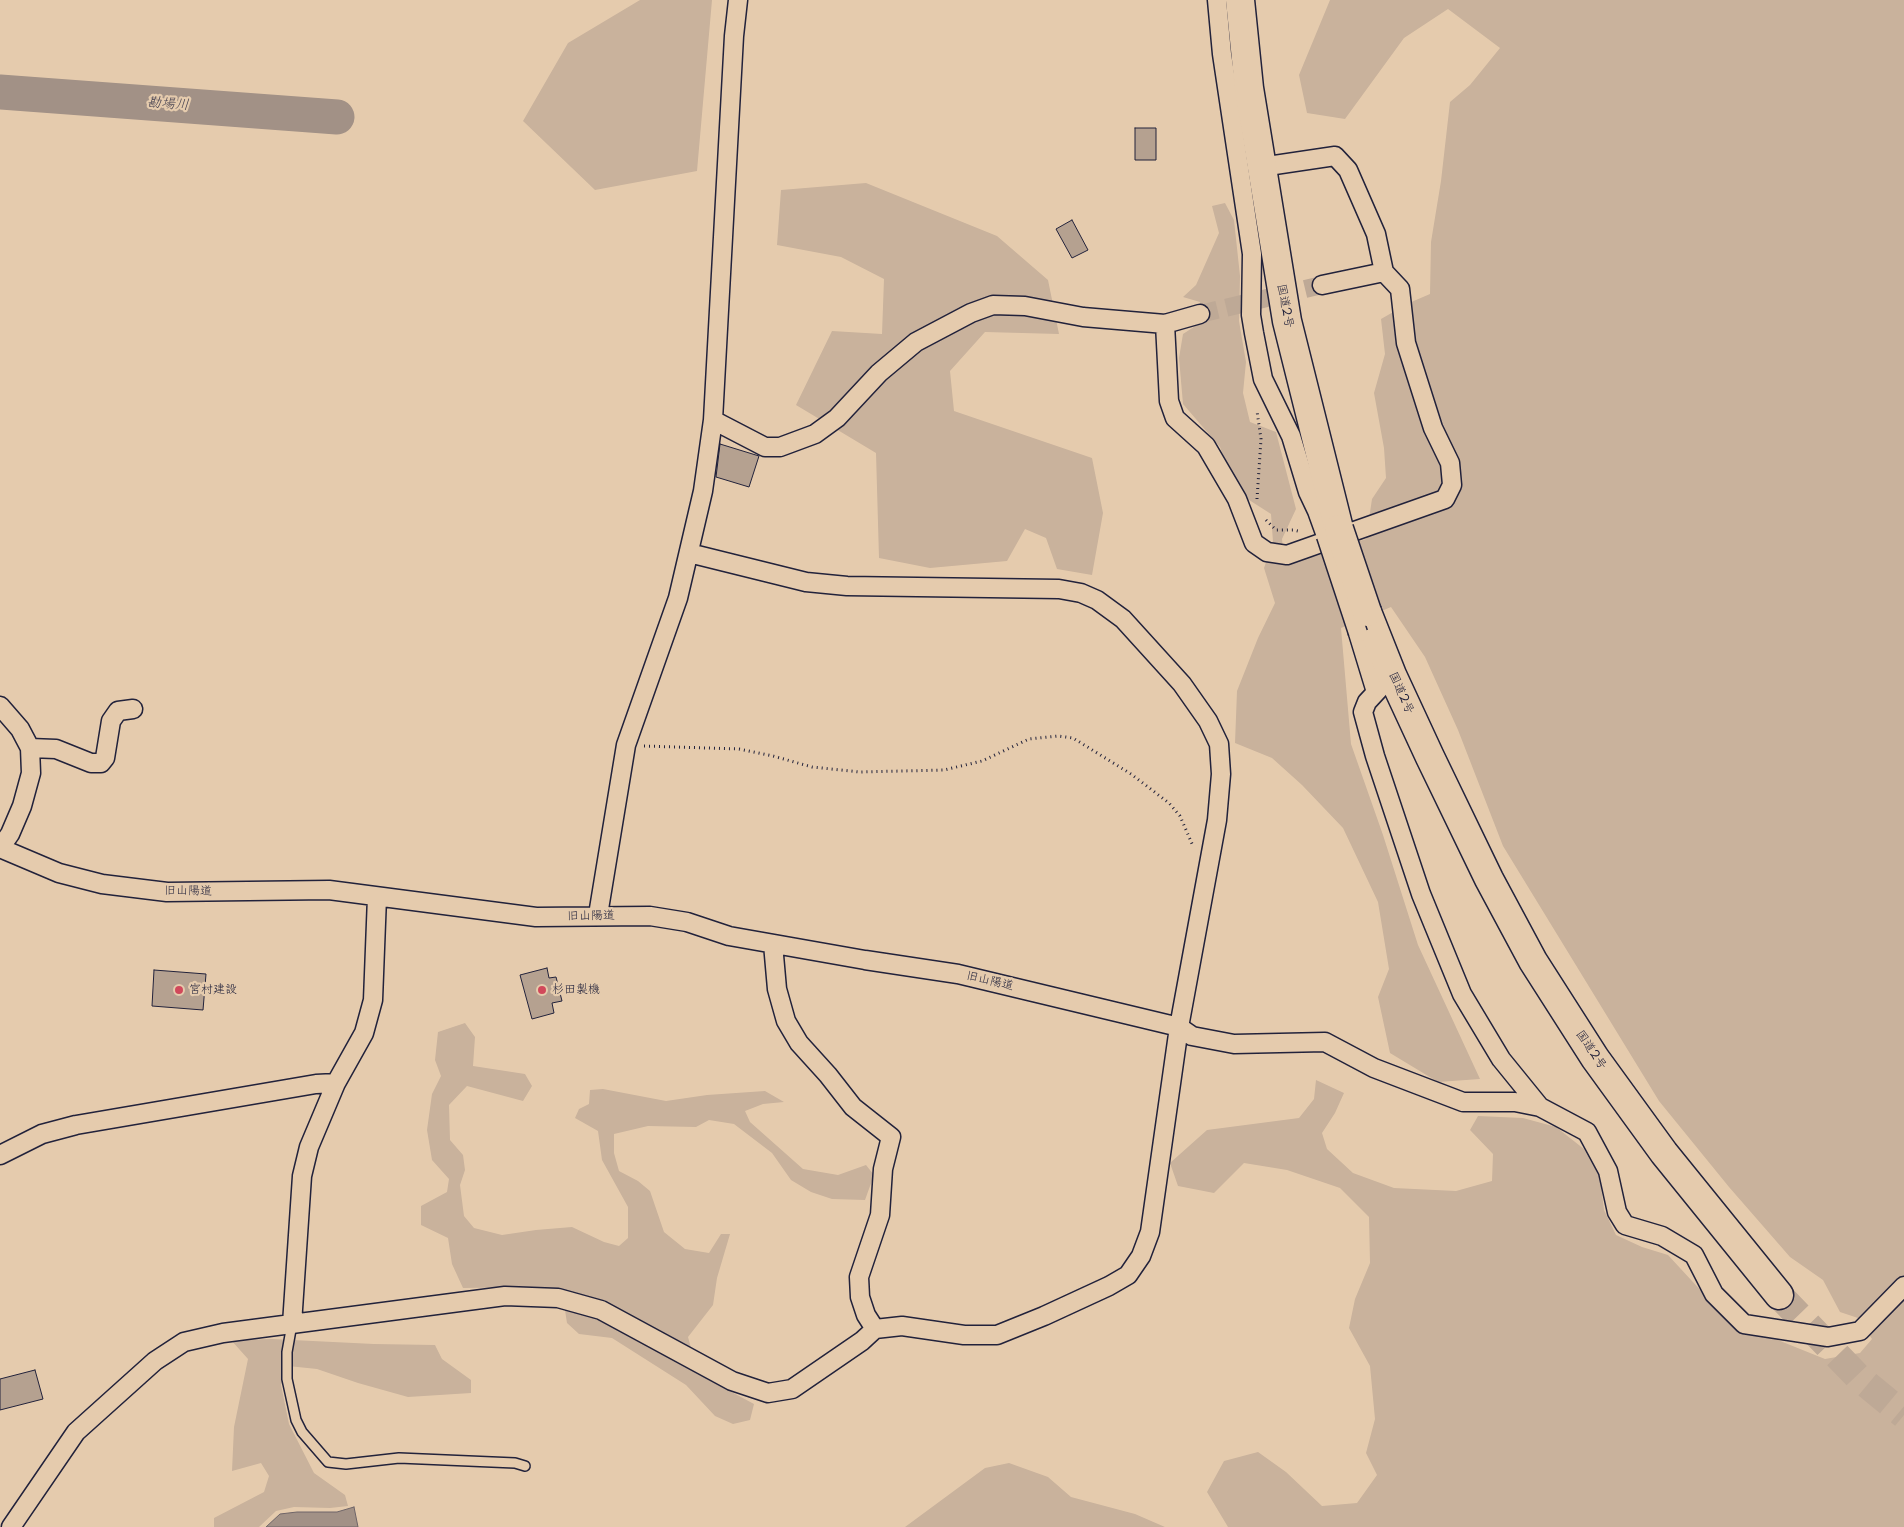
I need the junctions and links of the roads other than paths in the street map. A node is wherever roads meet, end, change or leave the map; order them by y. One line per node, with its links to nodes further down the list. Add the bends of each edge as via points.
1 (738, 0): 9 (street)
2 (1217, 0): 10 (street, via 1252,254 1251,315 1263,379 1291,436 1308,492)
3 (1240, 0): 4 (highway, 国道2号)
4 (1261, 167): 5 (street, via 1335,156 1348,170 1376,234); 10 (highway, 国道2号)
5 (1384, 272): 6 (street); 10 (street, via 1400,289 1406,344 1433,428 1450,463 1452,485 1445,499)
6 (1322, 285)
7 (1200, 314): 8 (street)
8 (1165, 324): 9 (street, via 994,305 971,313 916,342 878,372 837,418 815,434 780,447 765,447); 10 (street, via 1169,401 1176,418 1206,446 1237,500 1254,543 1267,552 1287,555)
9 (713, 420): 11 (street, via 703,492)
10 (1327, 537): 12 (highway, 国道2号, bridge)
11 (689, 553): 18 (street, via 678,598 626,745); 20 (street, via 806,582 847,586 1060,589 1097,600 1123,619 1182,684 1208,721 1219,744 1221,774 1217,820)
12 (1384, 683): 22 (street, via 1367,702 1363,712 1421,894 1462,994 1501,1059); 25 (highway, 国道2号, via 1532,961 1595,1058 1664,1153)
13 (0, 706): 15 (street, via 20,729)
14 (133, 709): 15 (street, via 118,711 111,721 105,758 101,762 56,749)
15 (30, 748): 16 (street, via 31,773 22,806)
16 (0, 848): 17 (street, 旧山陽道, via 59,873 102,884 167,892 329,890)
17 (377, 897): 18 (street, 旧山陽道, via 536,917); 21 (street, via 373,1000 364,1033)
18 (598, 915): 19 (street, 旧山陽道, via 650,916 687,922 729,936)
19 (773, 944): 20 (street, 旧山陽道, via 958,974); 27 (street, via 777,989 786,1021 799,1043 853,1107 891,1137 883,1170 880,1214 859,1277 860,1297)
20 (1179, 1027): 22 (street, 旧山陽道, via 1192,1036 1234,1044 1325,1042 1374,1068 1463,1102 1515,1102); 27 (street, via 1150,1232 1141,1256 1128,1275 997,1335 964,1335 902,1326)
21 (336, 1084): 23 (street, via 316,1084 76,1125 42,1134); 26 (street, via 309,1147 302,1176)
22 (1540, 1107): 24 (street, via 1587,1132 1608,1171 1617,1212 1625,1225 1662,1236 1694,1255 1714,1294 1744,1324 1828,1337 1860,1331)
23 (0, 1155)
24 (1904, 1286)
25 (1779, 1295)
26 (292, 1324): 27 (street, via 505,1296 558,1298 601,1310 732,1381 768,1393 792,1389); 28 (lane, via 286,1378 296,1420 328,1462 346,1464 398,1458); 29 (street, via 184,1342 155,1361 76,1432)
27 (875, 1329)
28 (525, 1466)
29 (11, 1527)

